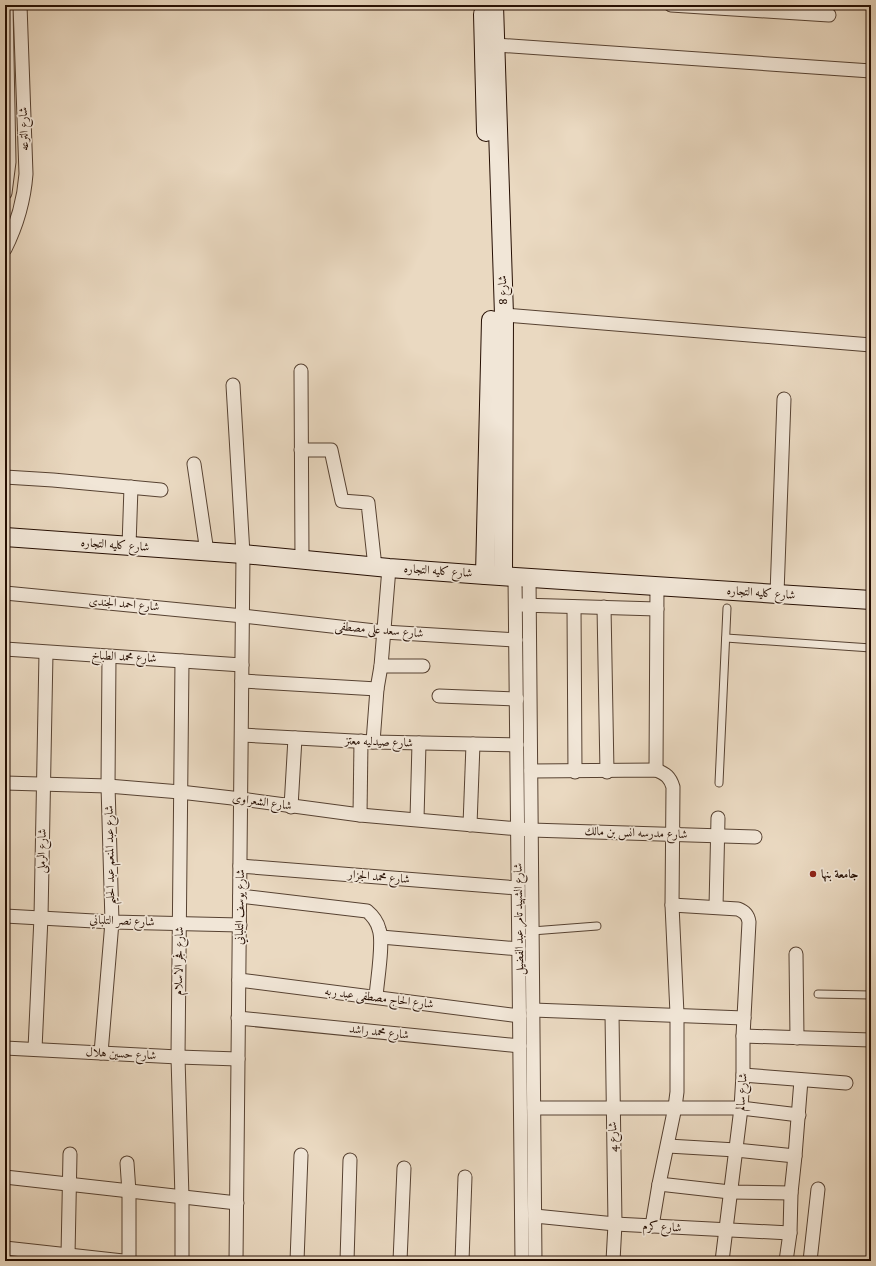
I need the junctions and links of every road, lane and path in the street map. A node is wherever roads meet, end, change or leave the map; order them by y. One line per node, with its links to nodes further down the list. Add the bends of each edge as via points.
1 (6, 5): 8 (street, شارع الترعه)
2 (20, 5): 13 (street, شارع الترعه, via 26,174 18,220)
3 (482, 5): 14 (street, شارع 8)
4 (494, 5): 7 (street, شارع 8)
5 (671, 5): 6 (street)
6 (828, 15)
7 (496, 45): 9 (street); 14 (street, شارع 8)
8 (6, 59): 10 (street, شارع الترعه)
9 (871, 71)
10 (7, 111): 11 (street, شارع الترعه)
11 (7, 162): 12 (street, شارع الترعه)
12 (5, 193)
13 (5, 249)
14 (496, 256): 15 (street, شارع 8); 31 (street, شارع 8, via 492,316)
15 (504, 315): 16 (street); 31 (street, شارع 8)
16 (871, 345)
17 (301, 370): 20 (street)
18 (233, 385): 28 (street, شارع يوسف التلباني)
19 (784, 398): 34 (street)
20 (302, 450): 29 (street); 30 (street, via 331,450 342,501 368,503)
21 (194, 464): 27 (street)
22 (5, 477): 23 (street)
23 (131, 487): 24 (street); 26 (street)
24 (161, 490)
25 (5, 537): 26 (street, شارع كليه التجاره)
26 (129, 546): 27 (street, شارع كليه التجاره)
27 (207, 552): 28 (street, شارع كليه التجاره)
28 (244, 554): 29 (street, شارع كليه التجاره); 42 (street, شارع يوسف التلباني)
29 (302, 559): 30 (street, شارع كليه التجاره)
30 (382, 567): 31 (street, شارع كليه التجاره); 43 (street)
31 (508, 576): 32 (street, شارع كليه التجاره); 36 (street, شارع الشهيد تامر عبد الفضيل); 37 (street, شارع الشهيد تامر عبد الفضيل)
32 (657, 587): 34 (street, شارع كليه التجاره); 41 (street)
33 (5, 593): 42 (street, شارع احمد الجندى)
34 (776, 594): 35 (street, شارع كليه التجاره)
35 (871, 600)
36 (516, 605): 37 (street); 45 (street, شارع الشهيد تامر عبد الفضيل)
37 (529, 606): 38 (street); 65 (street, شارع الشهيد تامر عبد الفضيل)
38 (574, 607): 39 (street); 66 (street)
39 (604, 607): 41 (street); 67 (street)
40 (727, 608): 44 (lane)
41 (657, 609): 64 (street)
42 (243, 616): 43 (street, شارع سعد على مصطفى); 51 (street, شارع يوسف التلباني)
43 (384, 632): 45 (street, شارع سعد على مصطفى); 52 (street)
44 (726, 638): 46 (lane); 69 (lane)
45 (516, 640): 57 (street, شارع الشهيد تامر عبد الفضيل)
46 (871, 648)
47 (5, 649): 48 (street, شارع محمد الطباخ)
48 (46, 653): 49 (street, شارع محمد الطباخ); 70 (street, شارع الرملى)
49 (109, 657): 50 (street, شارع محمد الطباخ); 71 (street, شارع عبد المنعم عبد الحليم)
50 (182, 660): 51 (street, شارع محمد الطباخ); 72 (street, شارع فجر الاسلام)
51 (242, 665): 54 (street, شارع يوسف التلباني)
52 (381, 666): 53 (street); 55 (street)
53 (423, 666)
54 (242, 681): 55 (street); 58 (street, شارع يوسف التلباني)
55 (377, 689): 60 (street)
56 (439, 696): 57 (street)
57 (517, 699): 63 (street, شارع الشهيد تامر عبد الفضيل)
58 (242, 735): 59 (street, شارع صيدليه معتز); 73 (street, شارع يوسف التلباني)
59 (295, 738): 60 (street, شارع صيدليه معتز); 74 (street)
60 (367, 742): 61 (street, شارع صيدليه معتز); 75 (street)
61 (419, 743): 62 (street, شارع صيدليه معتز); 77 (street)
62 (473, 744): 63 (street, شارع صيدليه معتز); 78 (street)
63 (517, 745): 79 (street, شارع الشهيد تامر عبد الفضيل)
64 (656, 770): 67 (street); 81 (street, via 665,773 673,787)
65 (531, 771): 66 (street); 80 (street, شارع الشهيد تامر عبد الفضيل)
66 (576, 772): 67 (street)
67 (607, 772)
68 (5, 783): 70 (street, شارع الشعراوى)
69 (719, 784)
70 (43, 785): 71 (street, شارع الشعراوى); 90 (street, شارع الرملى)
71 (108, 786): 72 (street, شارع الشعراوى); 91 (street, شارع عبد المنعم عبد الحليم)
72 (180, 792): 73 (street, شارع الشعراوى); 92 (street, شارع فجر الاسلام)
73 (241, 799): 74 (street, شارع الشعراوى); 84 (street, شارع يوسف التلباني)
74 (291, 806): 75 (street, شارع الشعراوى)
75 (360, 815): 77 (street, شارع الشعراوى)
76 (718, 818): 82 (street)
77 (417, 819): 78 (street, شارع الشعراوى)
78 (470, 824): 79 (street, شارع الشعراوى)
79 (518, 829): 80 (street, شارع مدرسه انس بن مالك); 85 (street, شارع الشهيد تامر عبد الفضيل)
80 (532, 830): 81 (street, شارع مدرسه انس بن مالك); 95 (street, شارع الشهيد تامر عبد الفضيل)
81 (673, 835): 82 (street, شارع مدرسه انس بن مالك); 87 (street)
82 (717, 836): 83 (street, شارع مدرسه انس بن مالك); 88 (street)
83 (755, 837)
84 (240, 866): 85 (street, شارع محمد الجزار); 86 (street, شارع يوسف التلباني)
85 (518, 888): 97 (street, شارع الشهيد تامر عبد الفضيل)
86 (240, 896): 93 (street, شارع يوسف التلباني); 96 (street, via 367,911 377,923)
87 (672, 905): 88 (street); 105 (street)
88 (716, 907): 108 (street, شارع سالم, via 738,909 748,916)
89 (5, 916): 90 (street, شارع نصر التلباني)
90 (41, 917): 91 (street, شارع نصر التلباني); 114 (street, شارع الرملى)
91 (112, 922): 92 (street, شارع نصر التلباني); 115 (street, شارع عبد المنعم عبد الحليم)
92 (179, 923): 93 (street, شارع نصر التلباني); 116 (street, شارع فجر الاسلام)
93 (240, 925): 99 (street, شارع يوسف التلباني)
94 (597, 926): 95 (lane)
95 (532, 931): 103 (street, شارع الشهيد تامر عبد الفضيل)
96 (381, 937): 97 (street); 102 (street)
97 (519, 949): 106 (street, شارع الشهيد تامر عبد الفضيل)
98 (796, 954): 110 (street)
99 (239, 980): 102 (street, شارع الحاج مصطفى عبد ربه); 107 (street, شارع يوسف التلباني)
100 (818, 994): 101 (lane)
101 (871, 995)
102 (376, 997): 106 (street, شارع الحاج مصطفى عبد ربه)
103 (533, 1010): 104 (street); 122 (street, شارع الشهيد تامر عبد الفضيل)
104 (612, 1014): 105 (street); 123 (street, شارع 4)
105 (677, 1014): 108 (street); 121 (street)
106 (520, 1016): 112 (street, شارع الشهيد تامر عبد الفضيل)
107 (238, 1018): 112 (street, شارع محمد راشد); 117 (street, شارع يوسف التلباني)
108 (744, 1018): 109 (street, شارع سالم)
109 (743, 1036): 110 (street); 118 (street, شارع سالم)
110 (797, 1038): 111 (street)
111 (871, 1040)
112 (520, 1046): 160 (street, شارع الشهيد تامر عبد الفضيل)
113 (5, 1048): 114 (street, شارع حسين هلال)
114 (35, 1049): 115 (street, شارع حسين هلال)
115 (101, 1054): 116 (street, شارع حسين هلال)
116 (178, 1057): 117 (street, شارع حسين هلال); 142 (street, شارع فجر الاسلام)
117 (238, 1059): 143 (street, شارع يوسف التلباني)
118 (743, 1075): 119 (street); 124 (street, شارع سالم)
119 (801, 1080): 120 (street); 125 (street)
120 (846, 1083)
121 (675, 1107): 123 (street); 124 (street); 126 (street)
122 (534, 1108): 123 (street); 144 (street, شارع الشهيد تامر عبد الفضيل)
123 (613, 1108): 145 (street, شارع 4)
124 (741, 1108): 125 (street); 127 (street, شارع سالم)
125 (799, 1115): 130 (street)
126 (668, 1146): 127 (street); 137 (street)
127 (736, 1150): 130 (street); 140 (street, شارع سالم)
128 (70, 1154): 136 (street)
129 (301, 1155): 156 (street)
130 (795, 1156): 141 (street)
131 (350, 1160): 157 (street)
132 (127, 1163): 139 (street)
133 (404, 1168): 158 (street)
134 (5, 1177): 136 (street)
135 (465, 1177): 159 (street)
136 (70, 1184): 139 (street); 150 (street)
137 (659, 1184): 140 (street); 146 (street)
138 (818, 1189): 165 (street)
139 (129, 1192): 142 (street); 153 (street)
140 (730, 1192): 141 (street); 147 (street, شارع سالم)
141 (791, 1193): 148 (street)
142 (182, 1198): 143 (street); 154 (street, شارع فجر الاسلام)
143 (236, 1203): 155 (street, شارع يوسف التلباني)
144 (535, 1216): 145 (street, شارع كرم); 161 (street, شارع الشهيد تامر عبد الفضيل)
145 (615, 1224): 146 (street, شارع كرم); 162 (street, شارع 4)
146 (652, 1226): 147 (street, شارع كرم)
147 (726, 1229): 148 (street, شارع كرم); 163 (street, شارع سالم)
148 (790, 1233): 164 (street)
149 (5, 1248): 151 (street)
150 (68, 1255): 151 (street); 152 (street)
151 (28, 1256)
152 (117, 1261)
153 (130, 1261)
154 (182, 1261)
155 (236, 1261)
156 (297, 1261)
157 (347, 1261)
158 (400, 1261)
159 (462, 1261)
160 (522, 1261)
161 (535, 1261)
162 (613, 1261)
163 (722, 1261)
164 (786, 1261)
165 (810, 1261)

